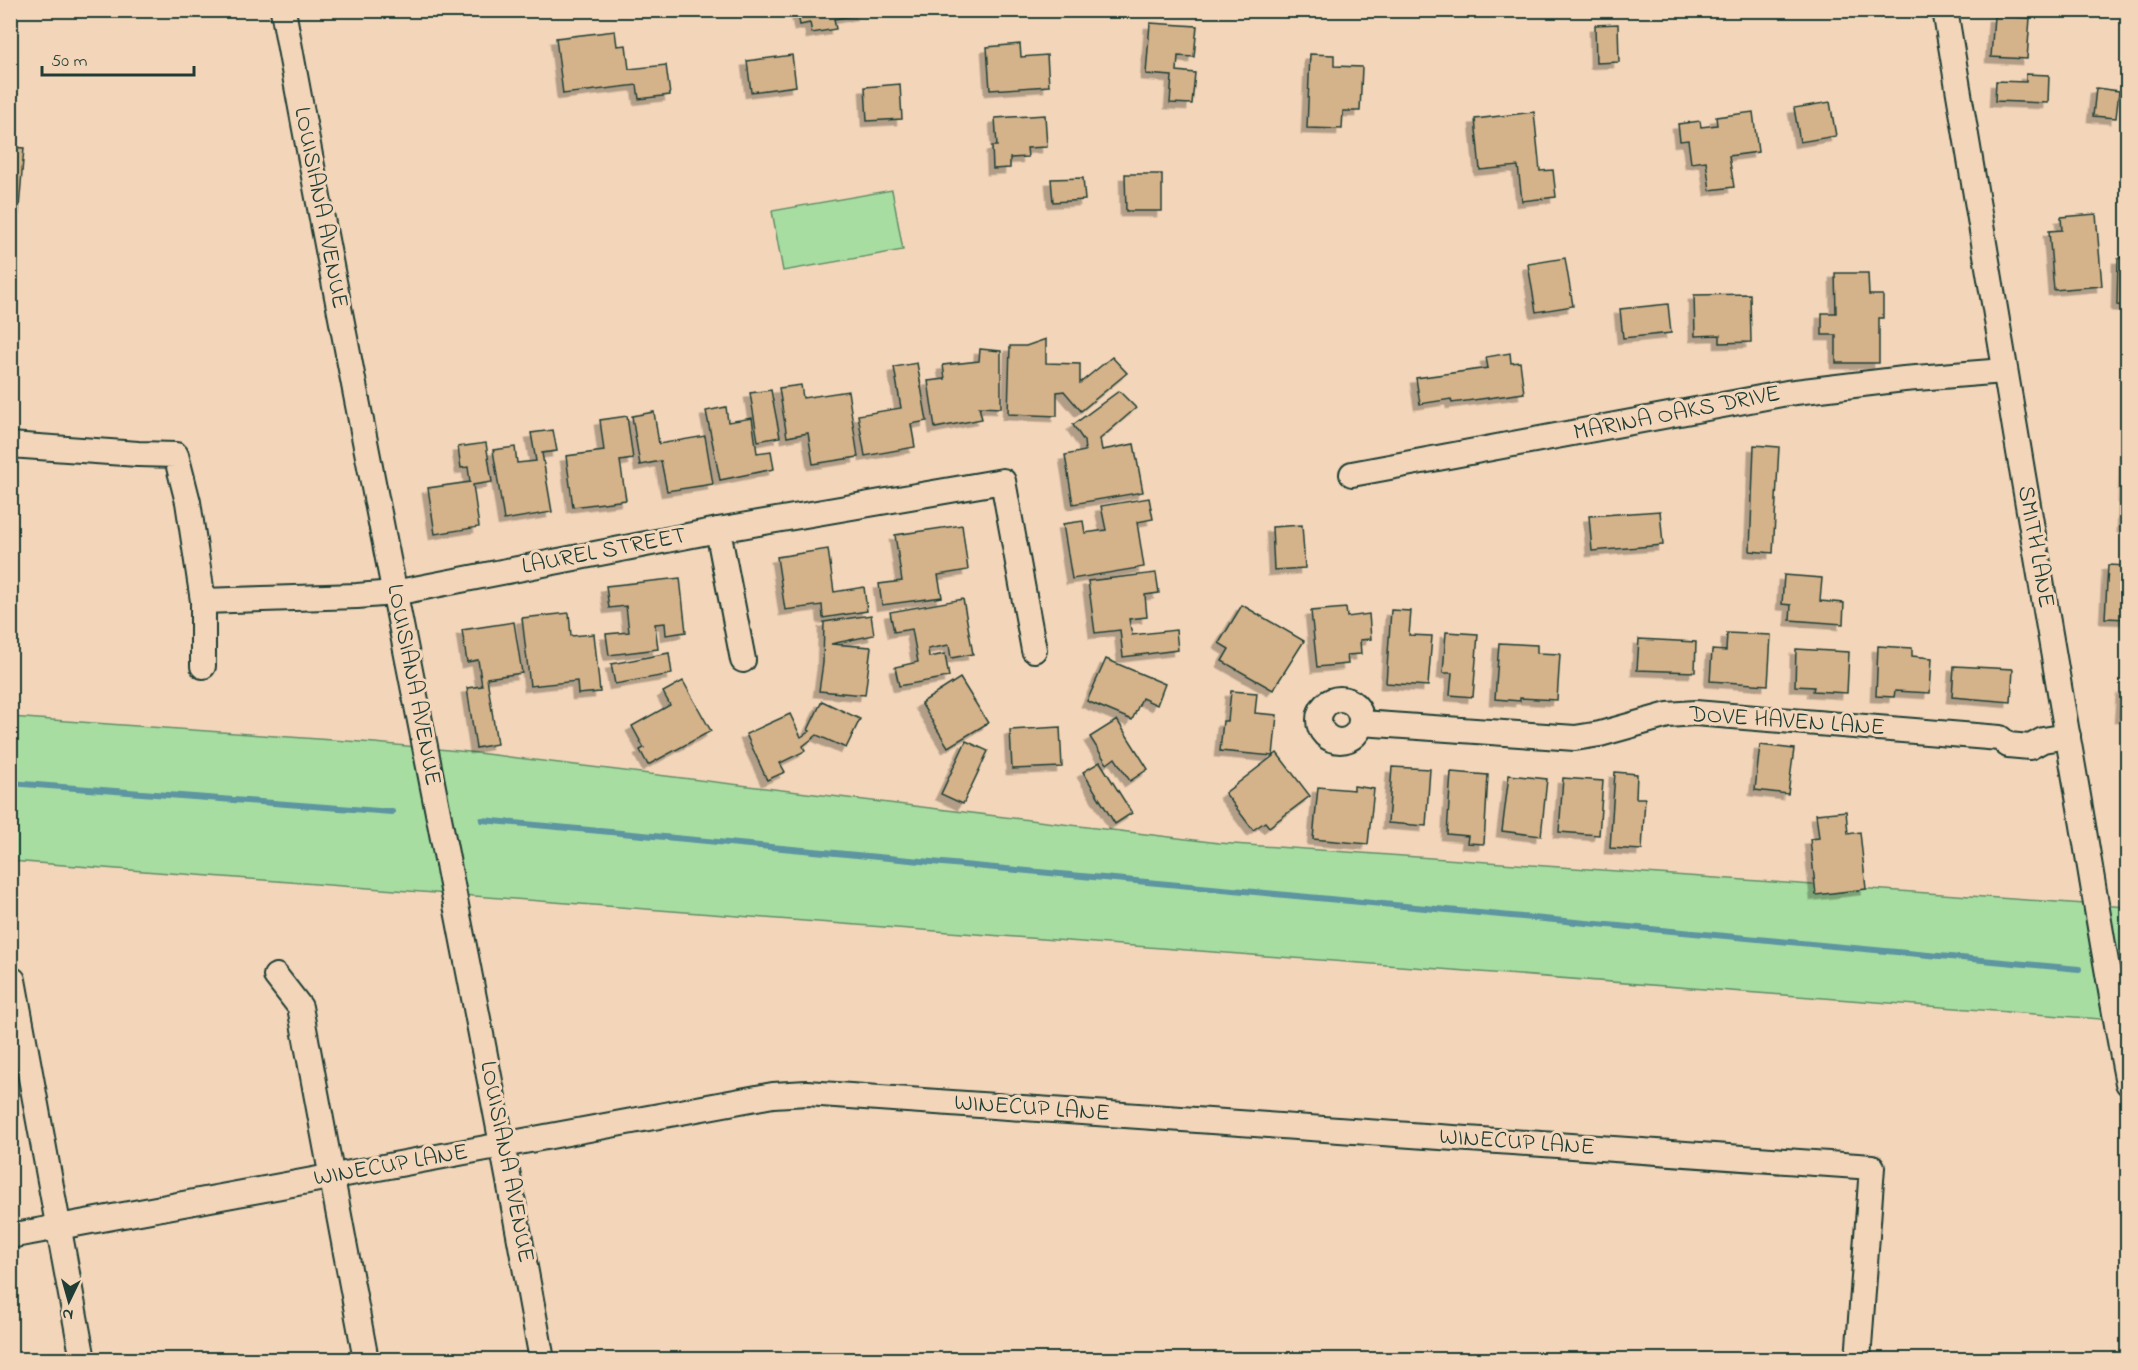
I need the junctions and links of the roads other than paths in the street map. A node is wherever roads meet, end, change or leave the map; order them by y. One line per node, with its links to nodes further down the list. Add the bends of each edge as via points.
1 (283, 10): 7 (street, LOUISIANA AVENUE)
2 (1945, 10): 3 (street, SMITH LANE)
3 (2004, 371): 5 (street, MARINA OAKS DRIVE, via 1787,393); 13 (street, SMITH LANE)
4 (10, 444): 8 (street, via 176,454 188,502)
5 (1352, 474)
6 (718, 530): 7 (street, LAUREL STREET); 9 (street, LAUREL STREET, via 1003,481); 10 (street)
7 (394, 593): 8 (street, LAUREL STREET); 17 (street, LOUISIANA AVENUE)
8 (203, 601): 11 (street)
9 (1034, 650)
10 (743, 660)
11 (204, 666)
12 (1361, 723): 13 (street, DOVE HAVEN LANE, via 1575,738 1668,715 1695,713 2000,738 2008,745 2030,747 2043,740)
13 (2068, 736): 16 (street, SMITH LANE)
14 (276, 975): 18 (street, via 300,1007)
15 (13, 980): 19 (street)
16 (2127, 1083)
17 (503, 1146): 18 (street, WINECUP LANE); 23 (street, LOUISIANA AVENUE); 24 (street, WINECUP LANE, via 773,1095 807,1093 1872,1167)
18 (332, 1177): 19 (street, WINECUP LANE); 22 (street)
19 (59, 1227): 20 (street, WINECUP LANE); 21 (street)
20 (10, 1236)
21 (83, 1359)
22 (366, 1359)
23 (542, 1359)
24 (1858, 1359)

